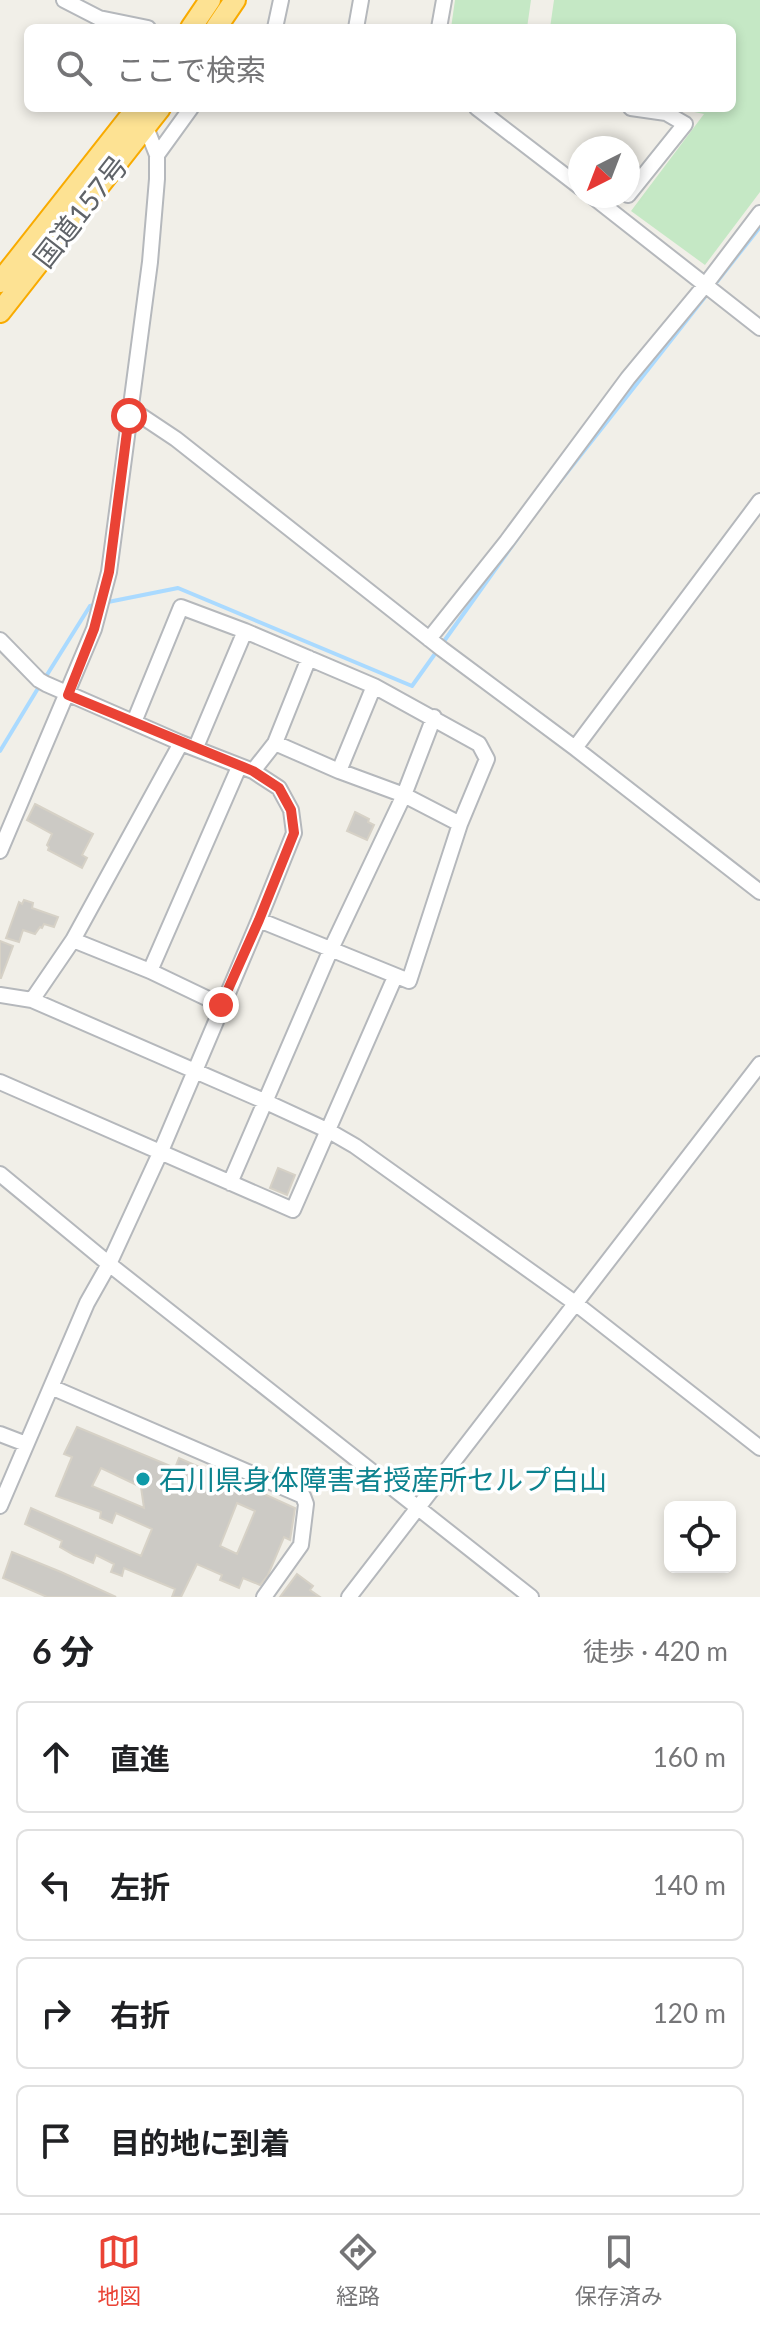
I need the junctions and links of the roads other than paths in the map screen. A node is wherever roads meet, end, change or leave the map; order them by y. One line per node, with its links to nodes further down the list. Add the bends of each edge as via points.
1 (64, 0): 7 (street, via 99,18)
2 (210, 0): 8 (highway)
3 (235, 0): 9 (highway)
4 (281, 0): 10 (street)
5 (361, 0): 11 (street)
6 (444, 0): 12 (street)
7 (128, 24)
8 (194, 24)
9 (219, 24)
10 (276, 24)
11 (357, 24)
12 (440, 24)
13 (134, 112): 26 (highway, 国道157号)
14 (157, 112): 18 (highway, 国道157号)
15 (188, 112): 19 (street)
16 (482, 112): 20 (street)
17 (659, 112): 21 (street, via 685,124)
18 (146, 127): 19 (street); 28 (highway, 国道157号)
19 (157, 155): 30 (street, via 150,262)
20 (568, 178)
21 (640, 180)
22 (608, 208): 24 (street)
23 (618, 208): 24 (street)
24 (614, 213): 27 (street)
25 (760, 213): 27 (street)
26 (0, 282)
27 (710, 288): 29 (street); 34 (street, via 628,378)
28 (0, 312)
29 (760, 328)
30 (129, 416): 34 (street, via 140,415 176,439); 37 (street, via 109,572)
31 (760, 501): 43 (street)
32 (245, 631): 35 (street); 39 (street, via 181,607); 42 (street)
33 (0, 640): 37 (street, via 43,682)
34 (436, 644): 43 (street)
35 (309, 658): 36 (street); 41 (street)
36 (374, 686): 38 (street); 45 (street)
37 (68, 695): 39 (street); 48 (street)
38 (434, 717): 46 (street); 47 (street, via 479,744 487,759)
39 (134, 722): 40 (street)
40 (181, 743): 42 (street); 51 (street)
41 (275, 743): 44 (street); 45 (street)
42 (196, 747): 44 (street)
43 (575, 748): 49 (street)
44 (246, 769): 50 (street, via 279,788 291,810 294,833); 53 (street)
45 (339, 771): 46 (street)
46 (404, 795): 47 (street); 52 (street)
47 (460, 824): 54 (street, via 409,981)
48 (0, 851)
49 (760, 892)
50 (259, 920): 52 (street); 57 (street)
51 (73, 940): 53 (street); 56 (street)
52 (331, 949): 54 (street); 61 (street)
53 (150, 971): 57 (street)
54 (395, 977): 62 (street)
55 (0, 995): 56 (street)
56 (32, 1000): 59 (street)
57 (221, 1005): 59 (street)
58 (760, 1064): 67 (street)
59 (193, 1072): 61 (street); 63 (street)
60 (0, 1082): 63 (street)
61 (264, 1101): 62 (street); 65 (street)
62 (329, 1131): 65 (street, via 293,1210); 67 (street)
63 (161, 1151): 65 (street); 66 (street)
64 (0, 1174): 66 (street)
65 (230, 1183)
66 (109, 1264): 68 (street); 73 (street)
67 (575, 1303): 71 (street); 73 (street)
68 (51, 1387): 70 (street); 74 (street, via 303,1496 301,1545)
69 (0, 1434): 70 (street)
70 (26, 1444): 72 (street)
71 (760, 1448)
72 (0, 1506)
73 (418, 1507): 75 (street); 76 (street)
74 (264, 1597)
75 (349, 1597)
76 (531, 1597)

